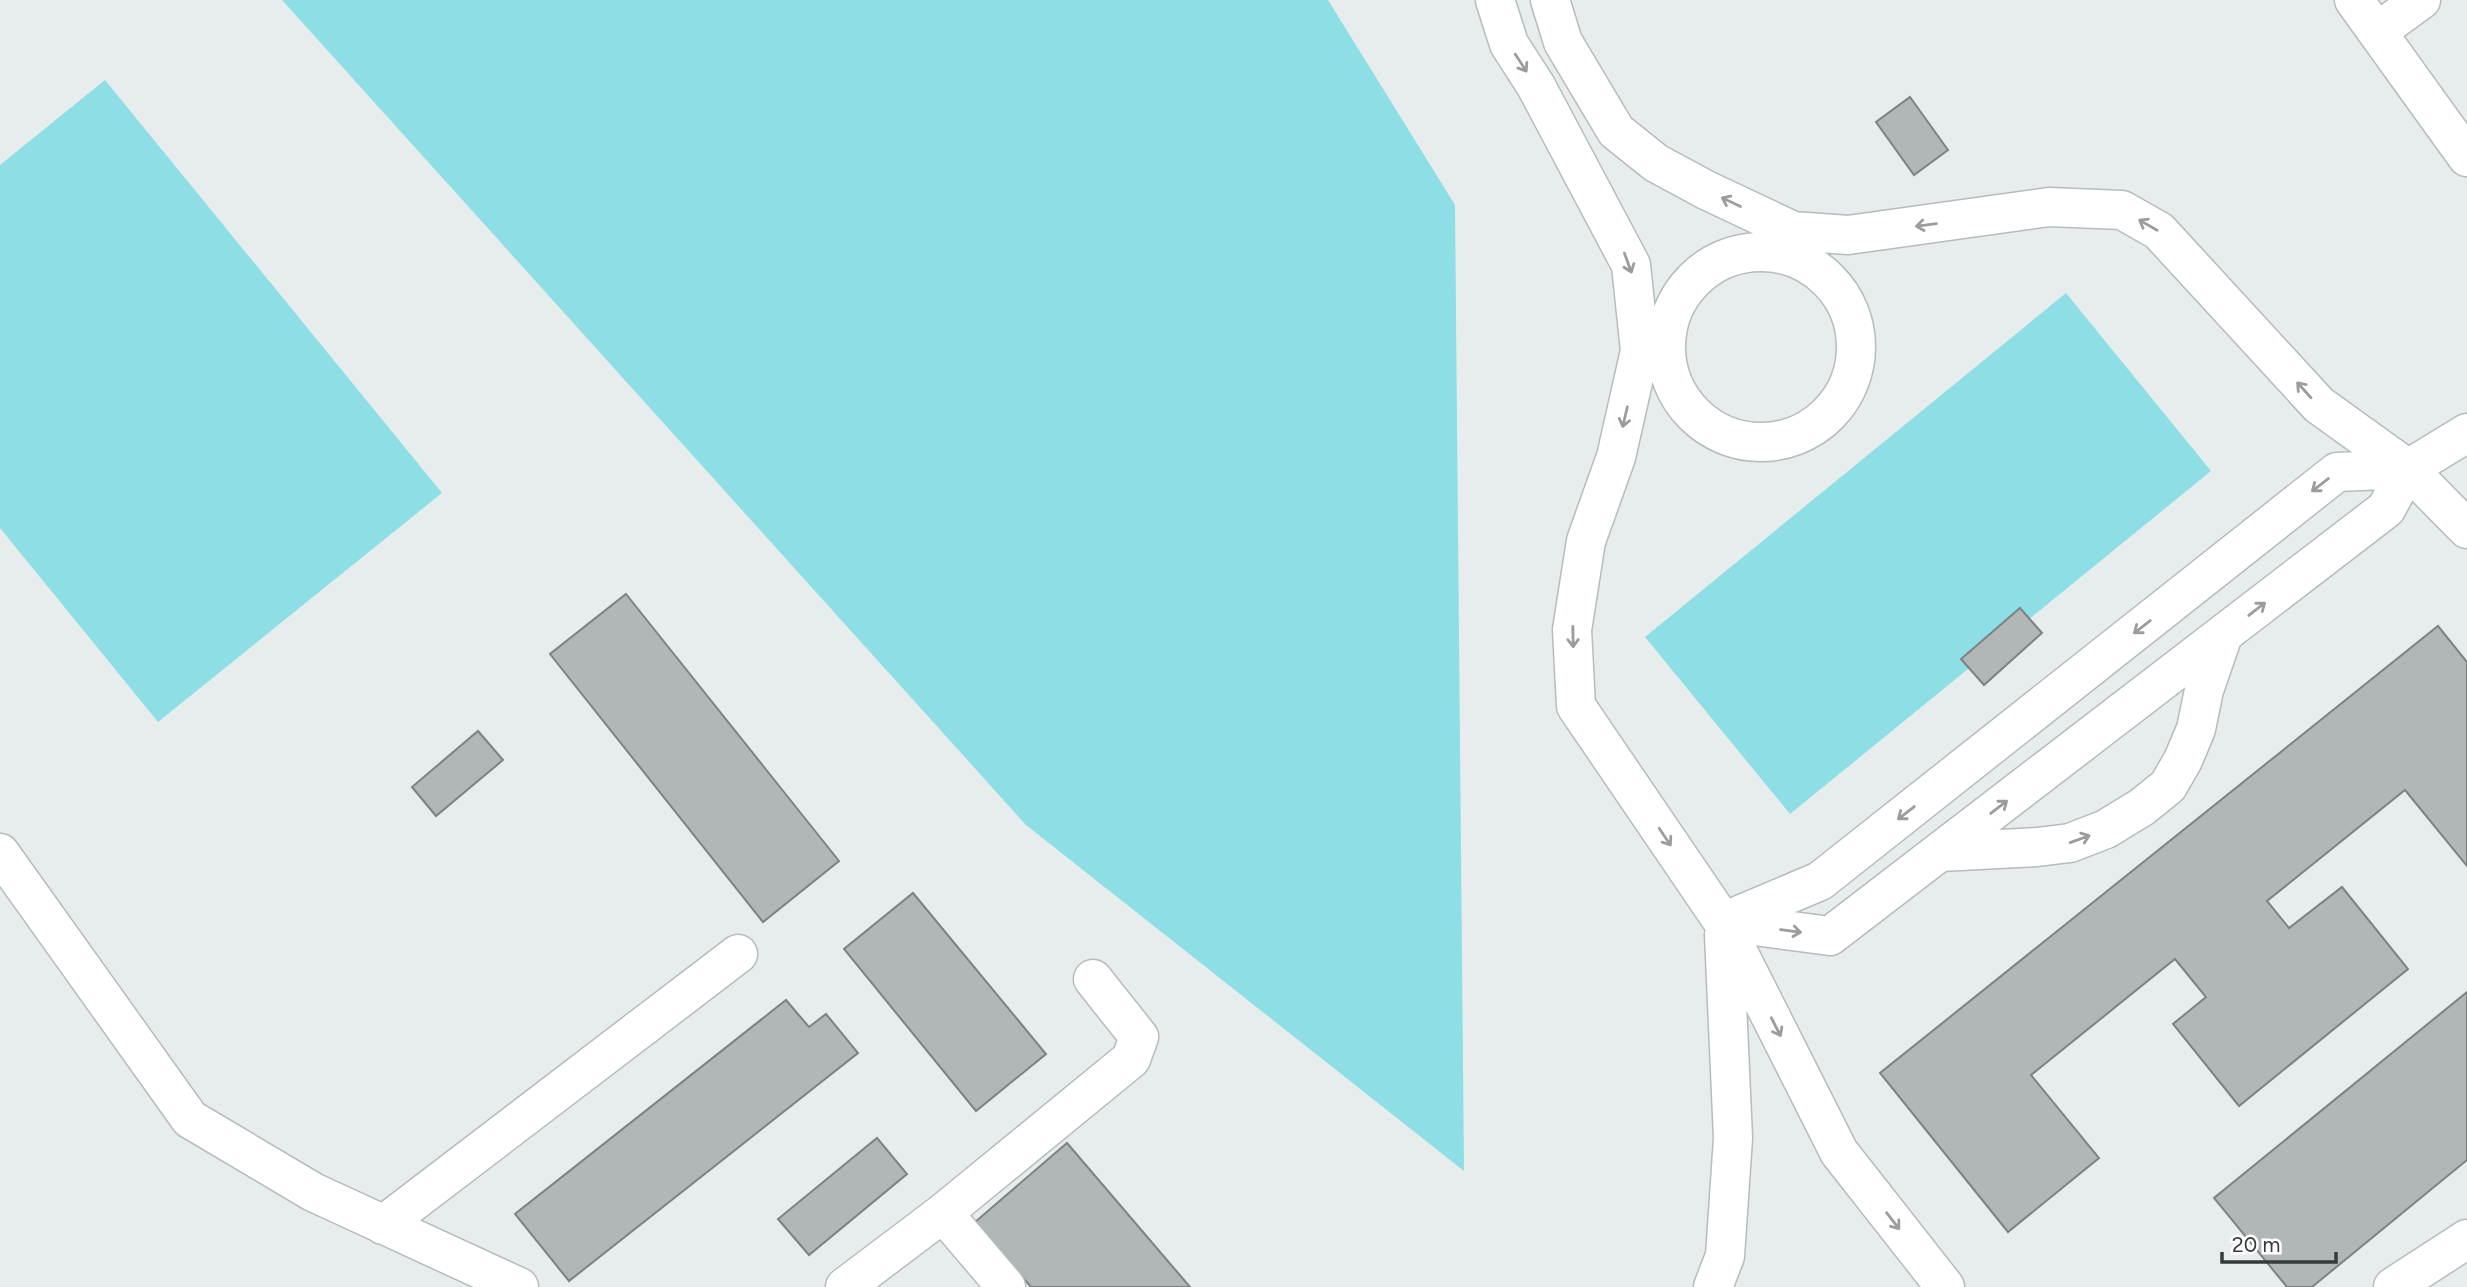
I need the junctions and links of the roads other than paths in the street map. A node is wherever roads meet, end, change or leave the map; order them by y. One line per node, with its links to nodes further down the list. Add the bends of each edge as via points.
1 (1495, 0): 10 (street, one-way to 10, via 1508,44 1536,86 1631,265)
2 (1550, 0): 7 (street, one-way to 2, via 1656,163 1616,131 1563,42)
3 (2354, 0): 5 (street)
4 (2421, 0): 5 (street)
5 (2377, 32): 6 (street)
6 (2467, 157)
7 (1793, 231): 8 (street); 12 (street, one-way to 7, via 2319,405 2159,231 2122,210 2049,207 1848,235)
8 (1725, 258): 9 (street, via 1698,275); 9 (street, via 1756,251 1788,255 1816,269 1839,293 1853,321 1856,353 1849,384 1831,411 1806,430 1777,441 1746,441 1717,431 1692,412 1671,377 1667,327)
9 (1678, 298): 10 (street)
10 (1640, 351): 17 (street, one-way to 17, via 1616,457 1586,541 1572,630 1576,706)
11 (2467, 433): 12 (street)
12 (2408, 469): 13 (street); 14 (street, one-way to 12, via 2386,509); 17 (street, one-way to 17, via 2337,472 1820,881)
13 (2467, 529)
14 (2223, 635): 15 (street, one-way to 14); 15 (street, one-way to 14, via 2070,843 2106,829 2142,807 2168,786 2183,760)
15 (1940, 852): 17 (street, one-way to 15, via 1830,936)
16 (0, 853): 21 (street, via 191,1119 313,1192)
17 (1723, 922): 26 (street, via 1733,1138 1725,1256); 27 (street, one-way to 27, via 1839,1152)
18 (738, 954): 21 (street)
19 (1093, 979): 20 (street, via 1139,1037 1131,1059)
20 (943, 1213): 24 (street); 25 (street)
21 (383, 1225): 23 (street)
22 (2467, 1239): 28 (street)
23 (519, 1287)
24 (845, 1287)
25 (1006, 1287)
26 (1713, 1287)
27 (1945, 1287)
28 (2393, 1287)

